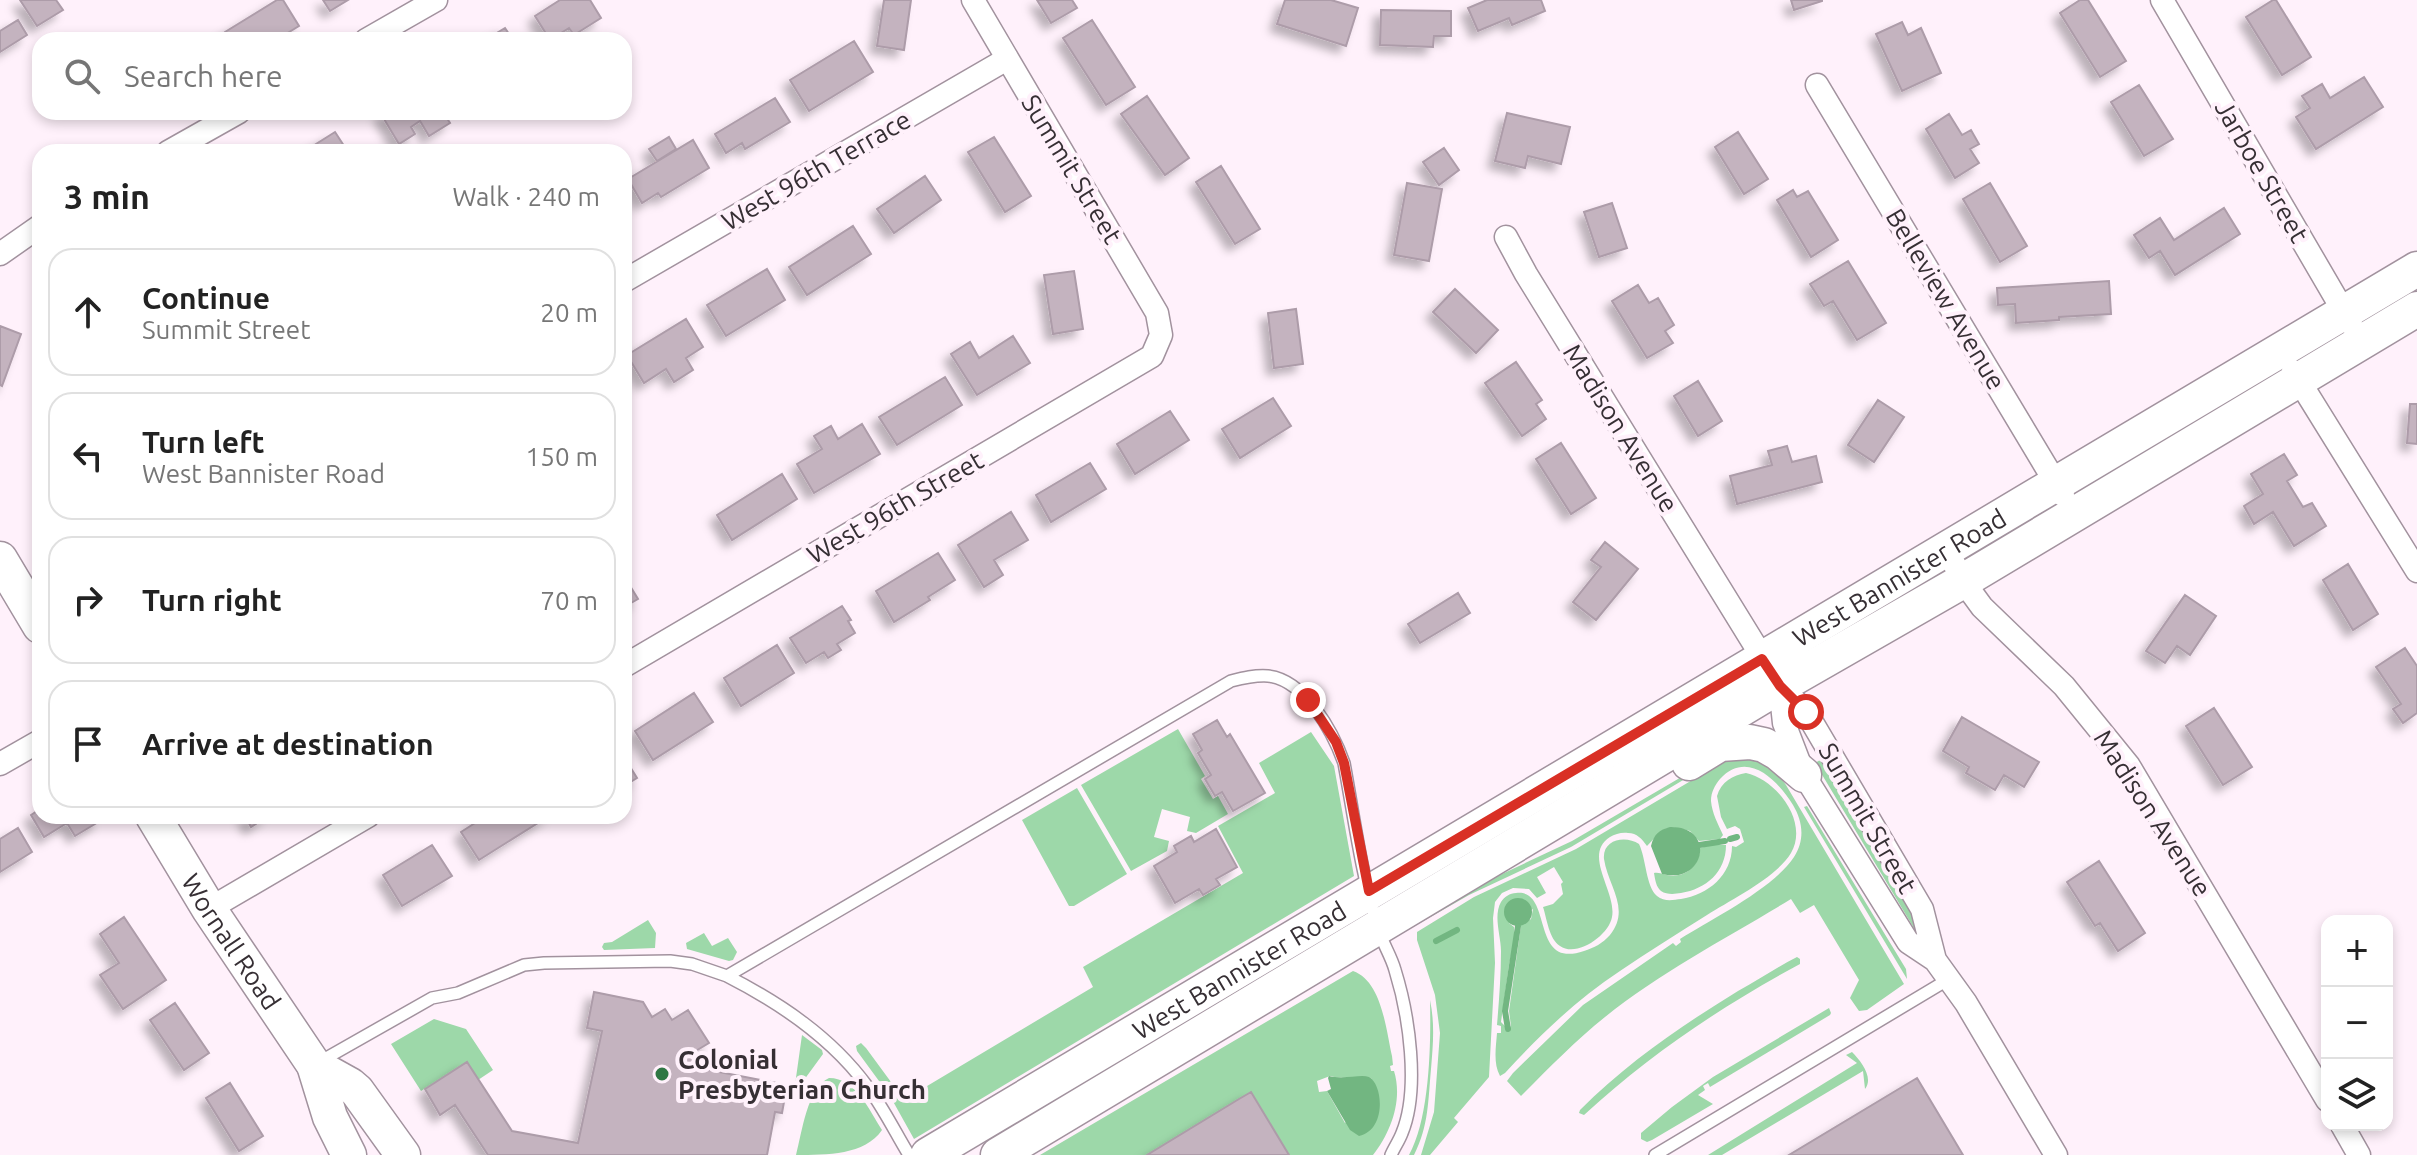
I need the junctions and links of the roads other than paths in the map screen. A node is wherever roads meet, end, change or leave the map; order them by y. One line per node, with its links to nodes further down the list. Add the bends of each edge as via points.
1 (436, 0): 4 (street)
2 (973, 0): 5 (street, Summit Street)
3 (2162, 0): 15 (street, Jarboe Street)
4 (380, 32)
5 (1007, 59): 13 (street, West 96th Terrace); 16 (street, Summit Street, via 1157,313)
6 (1817, 85): 20 (street, Belleview Avenue)
7 (225, 120): 8 (street)
8 (182, 144)
9 (32, 232): 11 (street)
10 (1506, 237): 28 (street, Madison Avenue)
11 (0, 254)
12 (2417, 269): 15 (main road, West Bannister Road)
13 (632, 276)
14 (2417, 309): 17 (main road, West Bannister Road)
15 (2345, 312): 17 (street, Jarboe Street); 18 (main road, West Bannister Road)
16 (1159, 341): 27 (street, West 96th Street, via 1152,356)
17 (2361, 342): 19 (main road, West Bannister Road)
18 (2280, 350): 19 (street); 20 (main road, West Bannister Road)
19 (2298, 379): 21 (main road, West Bannister Road); 24 (street)
20 (2056, 483): 21 (street, Belleview Avenue); 22 (main road, West Bannister Road)
21 (2074, 513): 25 (main road, West Bannister Road)
22 (1947, 550): 25 (street, Madison Avenue); 28 (main road, West Bannister Road)
23 (0, 559): 26 (main road)
24 (2417, 571)
25 (1963, 581): 28 (main road, West Bannister Road); 42 (street, Madison Avenue, via 1982,607 2064,686 2129,766)
26 (32, 610)
27 (632, 661)
28 (1771, 673): 31 (street, Summit Street); 34 (main road, West Bannister Road); 35 (main road, West Bannister Road); 38 (street, Summit Street, via 1806,712 1922,909)
29 (32, 746): 30 (street)
30 (0, 764)
31 (1804, 775): 34 (main road, via 1764,745 1720,744 1570,833); 38 (street, Summit Street, via 1908,942)
32 (158, 824): 36 (main road, Wornall Road)
33 (354, 824): 36 (street)
34 (1525, 841): 37 (main road, West Bannister Road)
35 (1369, 891): 37 (lane); 39 (lane, via 1336,742 1308,700 1290,685 1279,678 1252,676 1217,688); 47 (main road, West Bannister Road)
36 (209, 909): 41 (main road, Wornall Road)
37 (1377, 927): 48 (main road, West Bannister Road); 49 (lane, via 1394,966 1410,1035 1407,1119)
38 (1935, 960): 40 (street, Summit Street)
39 (727, 976): 41 (lane, via 670,961 524,965 458,993 432,998); 46 (lane, via 787,1009 832,1046 868,1087)
40 (1949, 979): 50 (lane); 51 (street, Summit Street)
41 (314, 1065): 44 (main road, Wornall Road); 45 (main road, Wornall Road, via 357,1091)
42 (2321, 1090)
43 (2345, 1131): 52 (street)
44 (349, 1155)
45 (403, 1155)
46 (909, 1155)
47 (928, 1155)
48 (998, 1155)
49 (1391, 1155)
50 (1655, 1155)
51 (2056, 1155)
52 (2359, 1155)

